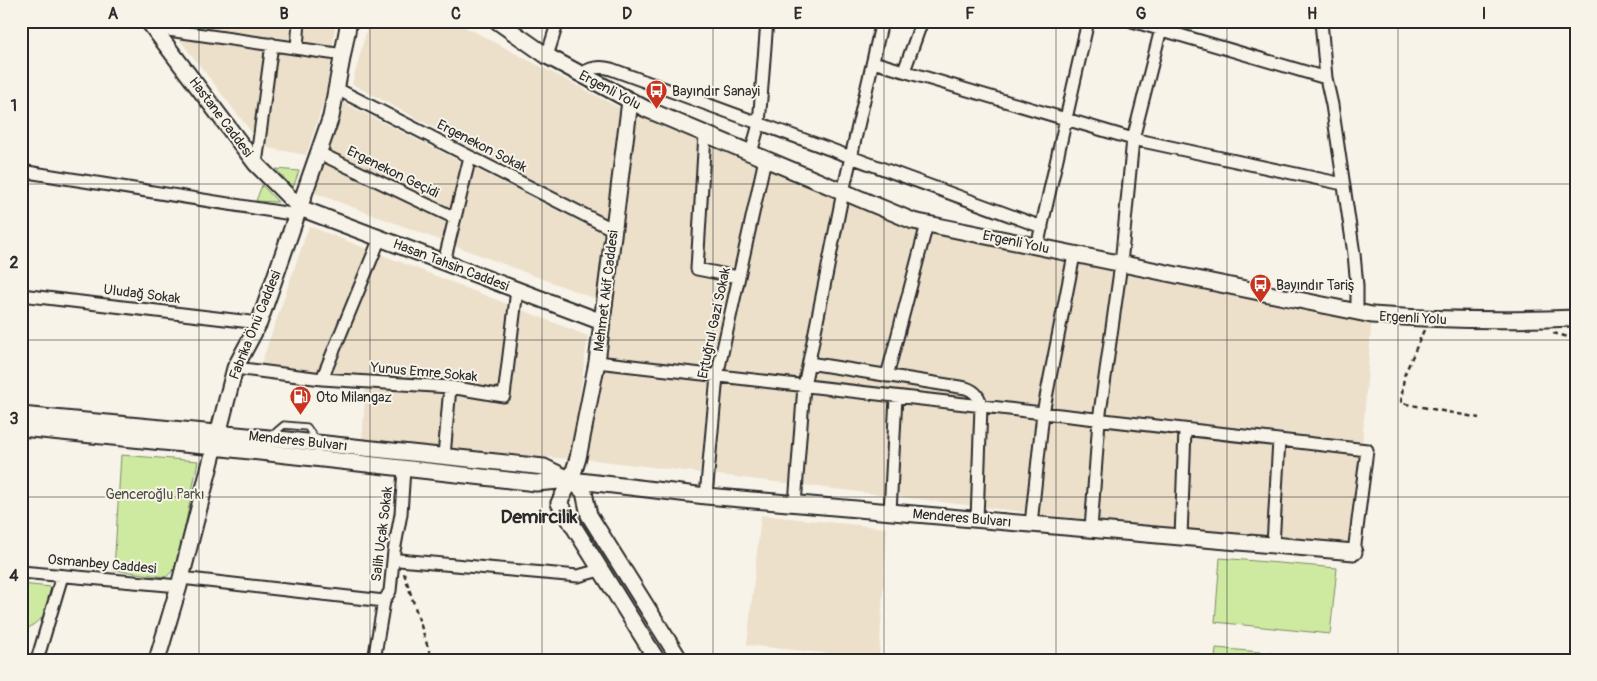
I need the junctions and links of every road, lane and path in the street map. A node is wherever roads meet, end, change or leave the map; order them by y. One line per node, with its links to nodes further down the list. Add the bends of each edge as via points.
1 (299, 21): 14 (street)
2 (349, 21): 15 (street, Fabrika Önü Caddesi)
3 (497, 21): 16 (street, Ergenli Yolu)
4 (558, 21): 16 (street)
5 (767, 21): 24 (street, Ertuğrul Gazi Sokak)
6 (882, 21): 17 (street)
7 (922, 21): 18 (street)
8 (1088, 21): 23 (street)
9 (1132, 21): 12 (street)
10 (1321, 21): 20 (street)
11 (151, 25): 13 (street); 31 (street, Hastane Caddesi)
12 (1162, 26): 20 (street); 26 (street)
13 (272, 44): 14 (street); 31 (street)
14 (297, 48): 15 (street)
15 (344, 55): 21 (street, Fabrika Önü Caddesi)
16 (547, 56): 19 (street, Ergenli Yolu)
17 (873, 62): 18 (street); 30 (street)
18 (904, 71): 23 (street)
19 (581, 74): 22 (street, Ergenli Yolu); 24 (street, via 592,68 605,67)
20 (1326, 78): 33 (street)
21 (337, 89): 27 (street, Fabrika Önü Caddesi); 29 (street, Ergenekon Sokak)
22 (630, 100): 25 (street, Ergenli Yolu); 39 (street, Mehmet Akif Caddesi)
23 (1066, 119): 26 (street); 38 (street)
24 (759, 124): 28 (street, Ertuğrul Gazi Sokak); 30 (street)
25 (704, 134): 28 (street, Ergenli Yolu); 45 (street, via 697,268)
26 (1134, 139): 33 (street); 44 (street)
27 (319, 153): 35 (street, Fabrika Önü Caddesi); 36 (street, Ergenekon Geçidi)
28 (758, 156): 34 (street, Ergenli Yolu); 45 (street, Ertuğrul Gazi Sokak)
29 (470, 157): 36 (street, Ergenekon Geçidi); 39 (street, Ergenekon Sokak)
30 (851, 157): 34 (street); 38 (street)
31 (256, 164): 35 (street, Hastane Caddesi)
32 (21, 171): 35 (street, Hasan Tahsin Caddesi)
33 (1343, 184): 48 (street, via 1358,286)
34 (843, 192): 37 (street, Ergenli Yolu); 54 (street)
35 (299, 211): 40 (street, Hasan Tahsin Caddesi); 52 (street, Fabrika Önü Caddesi)
36 (455, 218): 43 (street, Ergenekon Geçidi)
37 (927, 224): 41 (street, Ergenli Yolu); 57 (street)
38 (1042, 227): 41 (street)
39 (614, 230): 51 (street, Mehmet Akif Caddesi)
40 (380, 238): 43 (street, Hasan Tahsin Caddesi); 58 (street)
41 (1037, 247): 42 (street, Ergenli Yolu)
42 (1074, 254): 44 (street, Ergenli Yolu); 63 (street)
43 (444, 262): 46 (street, Hasan Tahsin Caddesi)
44 (1121, 264): 48 (street, Ergenli Yolu); 66 (street)
45 (738, 277): 56 (street, Ertuğrul Gazi Sokak)
46 (517, 290): 51 (street, Hasan Tahsin Caddesi); 60 (street, Yunus Emre Sokak, via 504,396)
47 (21, 295): 52 (street, Uludağ Sokak)
48 (1357, 313): 50 (street, Ergenli Yolu)
49 (1576, 318): 50 (street, Ergenli Yolu)
50 (1429, 320): 65 (path, via 1404,376 1402,403)
51 (602, 322): 53 (street, Mehmet Akif Caddesi)
52 (259, 323): 55 (street, Fabrika Önü Caddesi)
53 (597, 362): 56 (street); 73 (street, Mehmet Akif Caddesi)
54 (809, 363): 57 (street); 59 (street)
55 (235, 368): 58 (street, Yunus Emre Sokak); 69 (street, Fabrika Önü Caddesi)
56 (717, 376): 59 (street); 74 (street, Ertuğrul Gazi Sokak)
57 (887, 376): 62 (street, via 970,390 978,395)
58 (322, 379): 60 (street, Yunus Emre Sokak)
59 (804, 386): 61 (street); 75 (street)
60 (450, 388): 71 (street)
61 (896, 397): 62 (street); 76 (street)
62 (982, 406): 63 (street); 77 (street)
63 (1043, 413): 66 (street); 78 (street)
64 (21, 415): 69 (street, Menderes Bulvarı)
65 (1479, 418)
66 (1099, 420): 68 (street); 79 (street)
67 (21, 428): 69 (street, Menderes Bulvarı)
68 (1185, 430): 70 (street); 80 (street)
69 (216, 440): 71 (street, Menderes Bulvarı, via 270,438); 72 (street, Menderes Bulvarı); 87 (street, Fabrika Önü Caddesi)
70 (1279, 440): 81 (street); 82 (street, via 1367,450)
71 (444, 456): 73 (street, Menderes Bulvarı, via 544,467)
72 (404, 469): 73 (street, Menderes Bulvarı, via 536,483); 88 (street, Salih Uçak Sokak, via 390,591)
73 (571, 480): 74 (street, Menderes Bulvarı); 84 (street, Mehmet Akif Caddesi, via 559,503); 94 (street, via 584,492 589,515)
74 (706, 496): 75 (street, Menderes Bulvarı)
75 (795, 504): 76 (street, Menderes Bulvarı)
76 (890, 512): 77 (street, Menderes Bulvarı)
77 (977, 520): 78 (street, Menderes Bulvarı)
78 (1031, 524): 79 (street, Menderes Bulvarı)
79 (1091, 529): 80 (street, Menderes Bulvarı)
80 (1181, 537): 81 (street, Menderes Bulvarı)
81 (1273, 545): 82 (street, Menderes Bulvarı)
82 (1354, 552)
83 (399, 560): 84 (street, via 578,576); 92 (path)
84 (600, 570): 93 (street, Mehmet Akif Caddesi)
85 (21, 572): 86 (street, Osmanbey Caddesi)
86 (62, 576): 87 (street, Osmanbey Caddesi); 89 (street)
87 (180, 582): 88 (street, Osmanbey Caddesi); 90 (street, Fabrika Önü Caddesi)
88 (384, 601): 91 (street, Salih Uçak Sokak)
89 (36, 660)
90 (158, 660)
91 (374, 660)
92 (432, 660)
93 (657, 660)
94 (680, 660)

